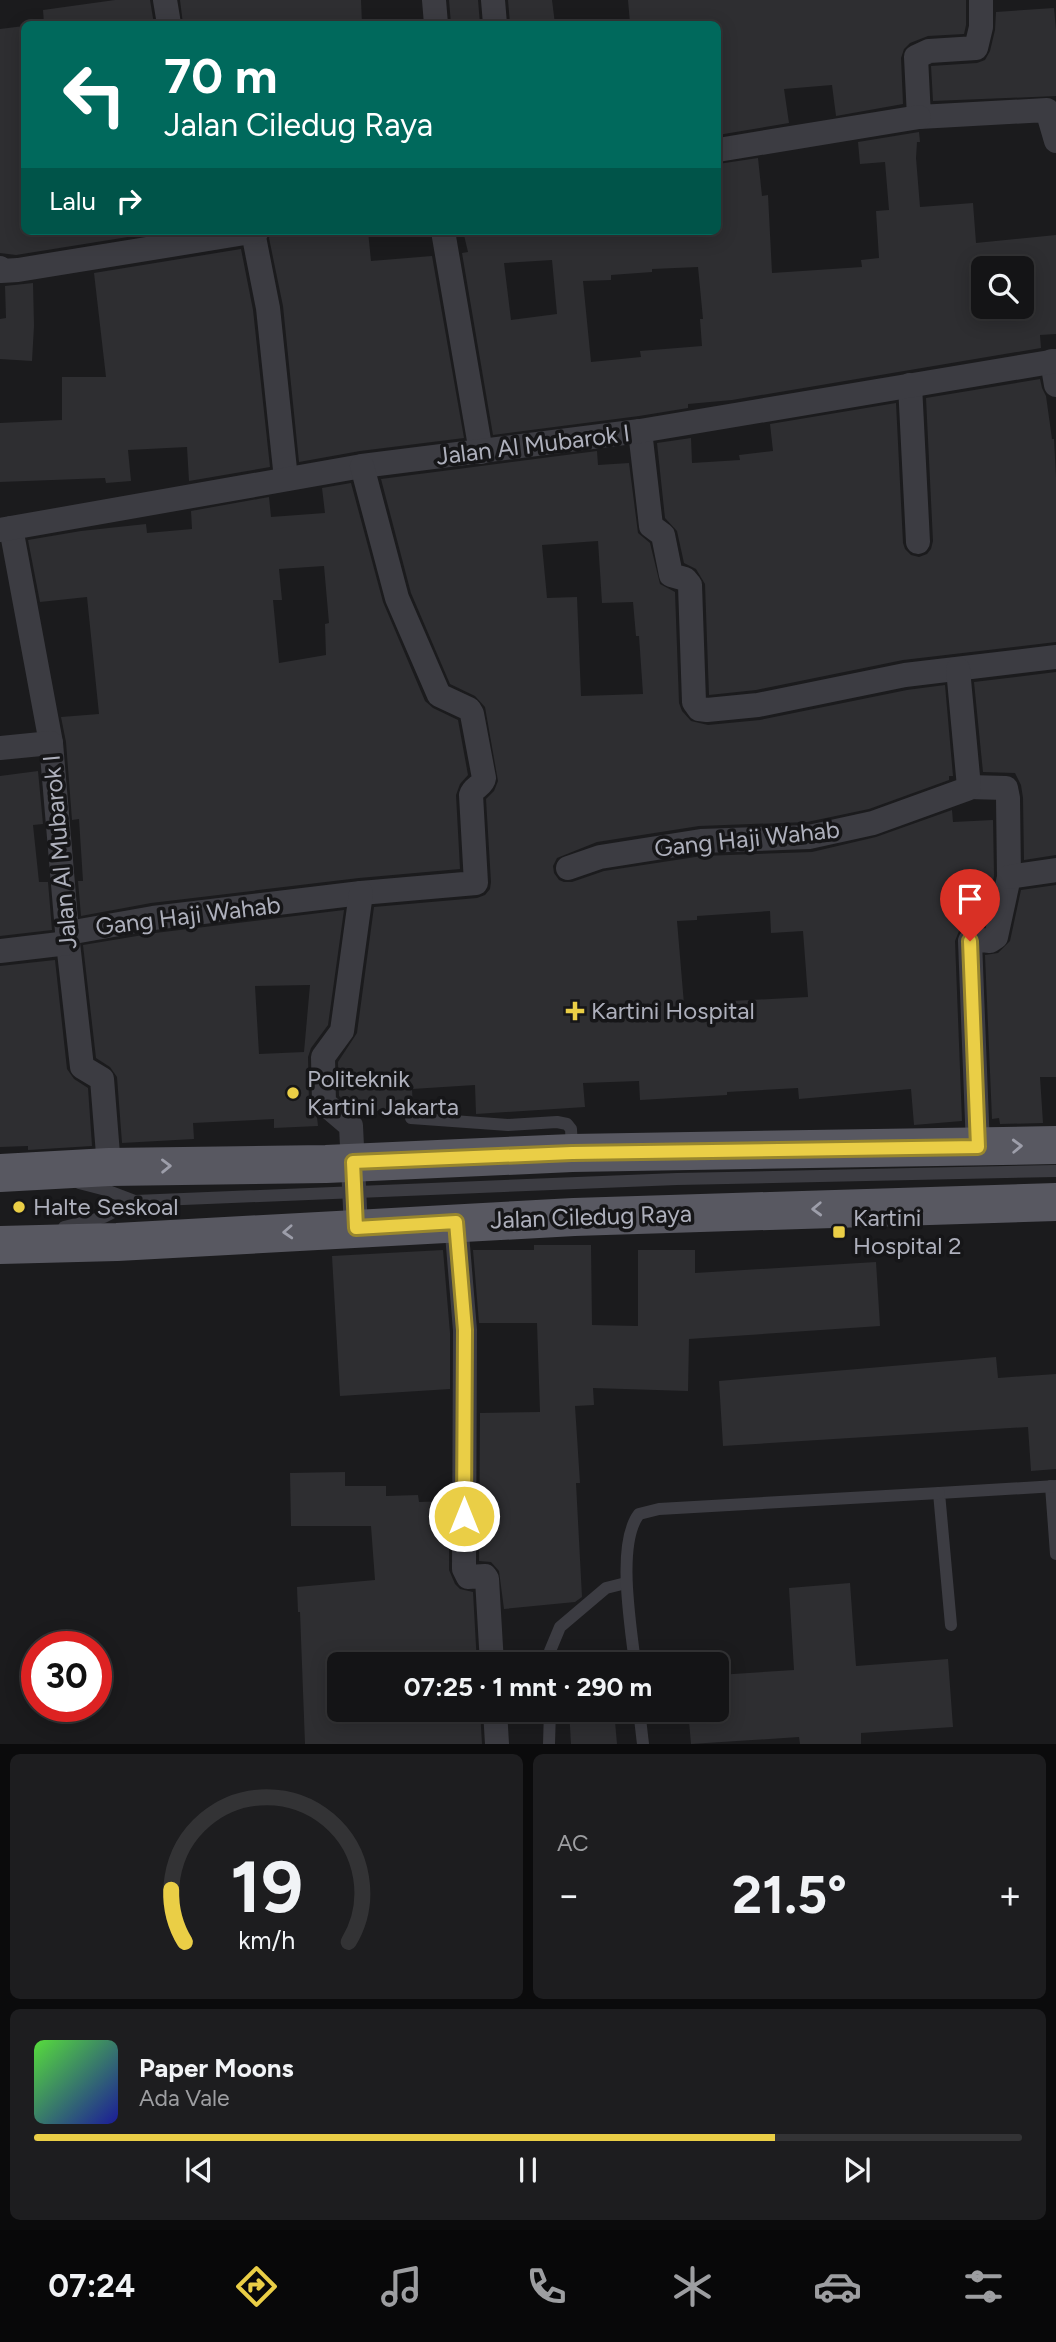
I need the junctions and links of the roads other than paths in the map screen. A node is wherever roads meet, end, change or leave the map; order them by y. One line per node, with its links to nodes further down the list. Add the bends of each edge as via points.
1 (165, 0): 5 (street)
2 (433, 0): 6 (street)
3 (493, 0): 7 (street)
4 (981, 0): 8 (street, via 976,48 929,51 916,57)
5 (168, 21)
6 (436, 21)
7 (495, 21)
8 (919, 117): 9 (street, via 1047,110); 10 (street)
9 (1056, 141)
10 (721, 150)
11 (256, 235): 20 (street)
12 (444, 235): 18 (street)
13 (197, 236): 14 (street, via 18,270)
14 (0, 268)
15 (1055, 369): 16 (street, Jalan Al Mubarok I)
16 (910, 385): 17 (street, Jalan Al Mubarok I); 22 (street)
17 (640, 431): 18 (street, Jalan Al Mubarok I); 24 (street, via 651,526 663,535 671,575 690,585 694,702 699,709 758,705)
18 (481, 452): 19 (street, Jalan Al Mubarok I)
19 (362, 466): 20 (street, Jalan Al Mubarok I); 31 (street, Gang Haji Wahab, via 397,598 439,695 465,705 472,714 484,778 471,795 476,883)
20 (286, 479): 21 (street, Jalan Al Mubarok I)
21 (5, 529): 25 (street, Jalan Al Mubarok I)
22 (918, 542)
23 (1056, 657): 24 (street)
24 (958, 669): 27 (street)
25 (51, 743): 26 (street); 32 (street, Jalan Al Mubarok I)
26 (0, 748)
27 (969, 787): 28 (street, Gang Haji Wahab, via 873,823 809,837 701,841 600,857); 30 (street, via 1006,788)
28 (569, 868)
29 (1056, 870): 30 (street)
30 (1009, 877): 36 (street, via 996,937 970,941)
31 (361, 893): 32 (street, Gang Haji Wahab, via 145,919); 38 (street, via 342,1031 323,1057 324,1102 351,1126)
32 (68, 938): 33 (street, Gang Haji Wahab); 39 (street, Jalan Al Mubarok I, via 82,1067 102,1079)
33 (0, 951)
34 (411, 1118): 37 (lane, via 567,1124)
35 (1056, 1145): 36 (main road, one-way to 35)
36 (978, 1147): 37 (main road); 45 (main road)
37 (572, 1153): 38 (main road); 46 (main road)
38 (353, 1162): 39 (main road, one-way to 38); 48 (street)
39 (109, 1167): 41 (main road)
40 (1056, 1171): 43 (lane, bridge, via 677,1179)
41 (0, 1172)
42 (0, 1184): 43 (lane, via 80,1183)
43 (135, 1200): 49 (lane, via 104,1217 46,1230)
44 (1056, 1202): 45 (main road, Jalan Ciledug Raya)
45 (983, 1204): 46 (main road, Jalan Ciledug Raya, one-way to 46)
46 (574, 1216): 47 (main road, Jalan Ciledug Raya)
47 (456, 1222): 48 (main road, Jalan Ciledug Raya); 56 (street, via 465,1330 464,1569 468,1577 487,1579)
48 (356, 1228): 50 (main road, Jalan Ciledug Raya, one-way to 50)
49 (0, 1233)
50 (0, 1245)
51 (1054, 1486): 52 (lane); 53 (lane)
52 (939, 1493): 54 (lane, via 659,1509 639,1514 631,1524); 55 (lane)
53 (1056, 1554)
54 (626, 1583): 57 (lane, via 606,1588 560,1627); 58 (lane)
55 (951, 1625)
56 (491, 1652)
57 (550, 1652)
58 (634, 1652)
59 (496, 1722): 62 (street)
60 (550, 1722): 63 (lane)
61 (640, 1722): 64 (lane)
62 (497, 1744)
63 (549, 1744)
64 (643, 1744)

